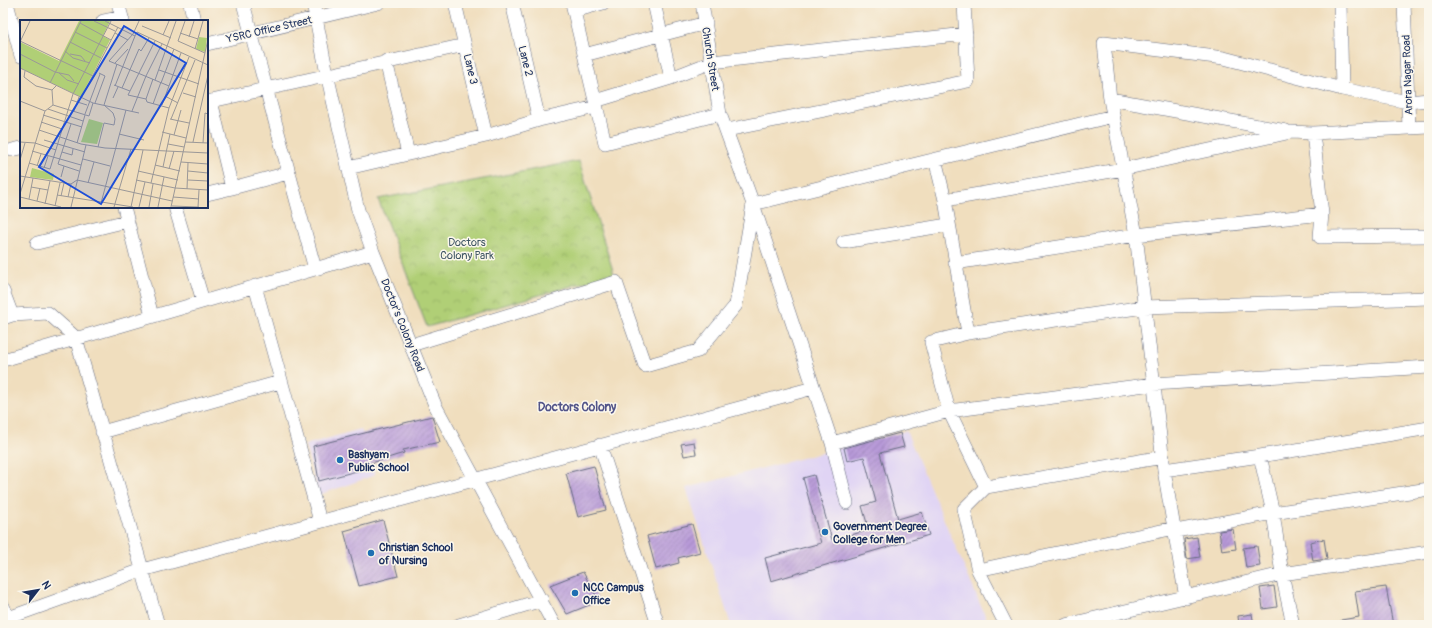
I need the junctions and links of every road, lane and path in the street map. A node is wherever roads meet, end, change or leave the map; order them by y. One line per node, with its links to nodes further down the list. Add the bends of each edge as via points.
1 (7, 3): 24 (street)
2 (118, 3): 18 (street)
3 (190, 3): 19 (street)
4 (243, 3): 21 (street)
5 (313, 3): 17 (street, Doctor's Colony Road)
6 (378, 3): 17 (street, YSRC Office Street)
7 (455, 3): 26 (street, Lane 3)
8 (512, 3): 41 (street, Lane 2)
9 (603, 3): 16 (street)
10 (654, 3): 22 (street)
11 (702, 3): 12 (street); 20 (street, Church Street)
12 (713, 3)
13 (964, 3): 23 (street)
14 (1340, 3): 33 (street)
15 (1404, 3): 37 (street, Arora Nagar Road)
16 (573, 7): 27 (street)
17 (317, 18): 21 (street, YSRC Office Street); 30 (street, Doctor's Colony Road)
18 (122, 19)
19 (194, 20)
20 (706, 24): 22 (street); 29 (street, Church Street)
21 (251, 33): 25 (street, YSRC Office Street); 32 (street)
22 (660, 34): 27 (street); 31 (street)
23 (966, 34): 29 (street); 44 (street, via 968,81)
24 (19, 40)
25 (208, 44)
26 (465, 44): 28 (street); 47 (street, Lane 3)
27 (584, 55): 38 (street)
28 (386, 62): 30 (street); 48 (street)
29 (712, 62): 31 (street); 39 (street, Church Street)
30 (327, 74): 32 (street); 50 (street, Doctor's Colony Road)
31 (671, 78): 38 (street)
32 (266, 88): 36 (street); 52 (street)
33 (1342, 89): 34 (street, via 1224,58 1104,42); 37 (street)
34 (1110, 99): 40 (street); 45 (street)
35 (1429, 100): 37 (street)
36 (209, 102): 53 (street)
37 (1408, 102): 43 (street, Arora Nagar Road)
38 (596, 104): 39 (street, via 605,143); 41 (street)
39 (720, 114): 44 (street, Church Street)
40 (1113, 116): 49 (street); 51 (street)
41 (539, 120): 47 (street)
42 (1429, 127): 43 (street, Arora Nagar Road)
43 (1409, 128): 46 (street)
44 (727, 130): 56 (street, Church Street)
45 (1291, 132): 46 (street); 51 (street)
46 (1313, 133): 59 (street)
47 (486, 136): 48 (street)
48 (408, 154): 50 (street)
49 (935, 159): 55 (street); 56 (street)
50 (348, 168): 66 (street, Doctor's Colony Road, via 358,210)
51 (1123, 169): 55 (street); 62 (street)
52 (288, 173): 53 (street); 68 (street)
53 (232, 188): 54 (street)
54 (208, 194)
55 (945, 200): 61 (street)
56 (753, 204): 78 (street, via 736,305 698,351 645,366 616,282); 83 (street, Church Street)
57 (124, 208): 60 (street)
58 (175, 208): 72 (street)
59 (1322, 214): 62 (street); 63 (street, via 1320,237)
60 (127, 221): 65 (street); 75 (street)
61 (948, 225): 64 (street); 67 (street)
62 (1136, 235): 67 (street); 73 (street)
63 (1429, 236)
64 (843, 242)
65 (37, 243)
66 (374, 252): 68 (street); 78 (street, Doctor's Colony Road)
67 (955, 263): 76 (street)
68 (315, 269): 69 (street)
69 (255, 286): 72 (street); 81 (street)
70 (3, 291): 74 (street)
71 (1429, 298): 73 (street)
72 (203, 301): 75 (street)
73 (1144, 307): 76 (street); 82 (street)
74 (8, 316): 77 (street, via 48,313)
75 (152, 316): 77 (street)
76 (968, 333): 84 (street, via 931,342)
77 (76, 338): 79 (street); 86 (street)
78 (412, 345): 91 (street, Doctor's Colony Road, via 435,405)
79 (3, 360)
80 (1429, 367): 82 (street)
81 (280, 382): 86 (street); 96 (street)
82 (1153, 384): 84 (street); 90 (street)
83 (813, 388): 87 (street, Church Street); 88 (street)
84 (949, 411): 87 (street); 92 (street)
85 (1429, 428): 89 (street)
86 (102, 432): 99 (street)
87 (832, 443): 94 (street, Church Street)
88 (600, 445): 91 (street); 110 (street)
89 (1260, 456): 90 (street); 95 (street)
90 (1164, 464): 92 (street); 97 (street)
91 (475, 478): 96 (street); 103 (street, Doctor's Colony Road)
92 (986, 487): 100 (street, via 964,509)
93 (1429, 489): 95 (street)
94 (848, 503)
95 (1273, 513): 97 (street); 101 (street)
96 (320, 521): 99 (street)
97 (1175, 530): 100 (street); 102 (street)
98 (1429, 552): 101 (street)
99 (142, 570): 105 (street); 107 (street)
100 (978, 570): 111 (street)
101 (1282, 574): 102 (street); 113 (street)
102 (1186, 598): 106 (street)
103 (542, 600): 108 (street); 109 (street, Doctor's Colony Road)
104 (3, 606): 105 (street)
105 (9, 622)
106 (1088, 622): 112 (street)
107 (158, 625)
108 (458, 625)
109 (554, 625)
110 (658, 625)
111 (1006, 625)
112 (1066, 625)
113 (1293, 625)

